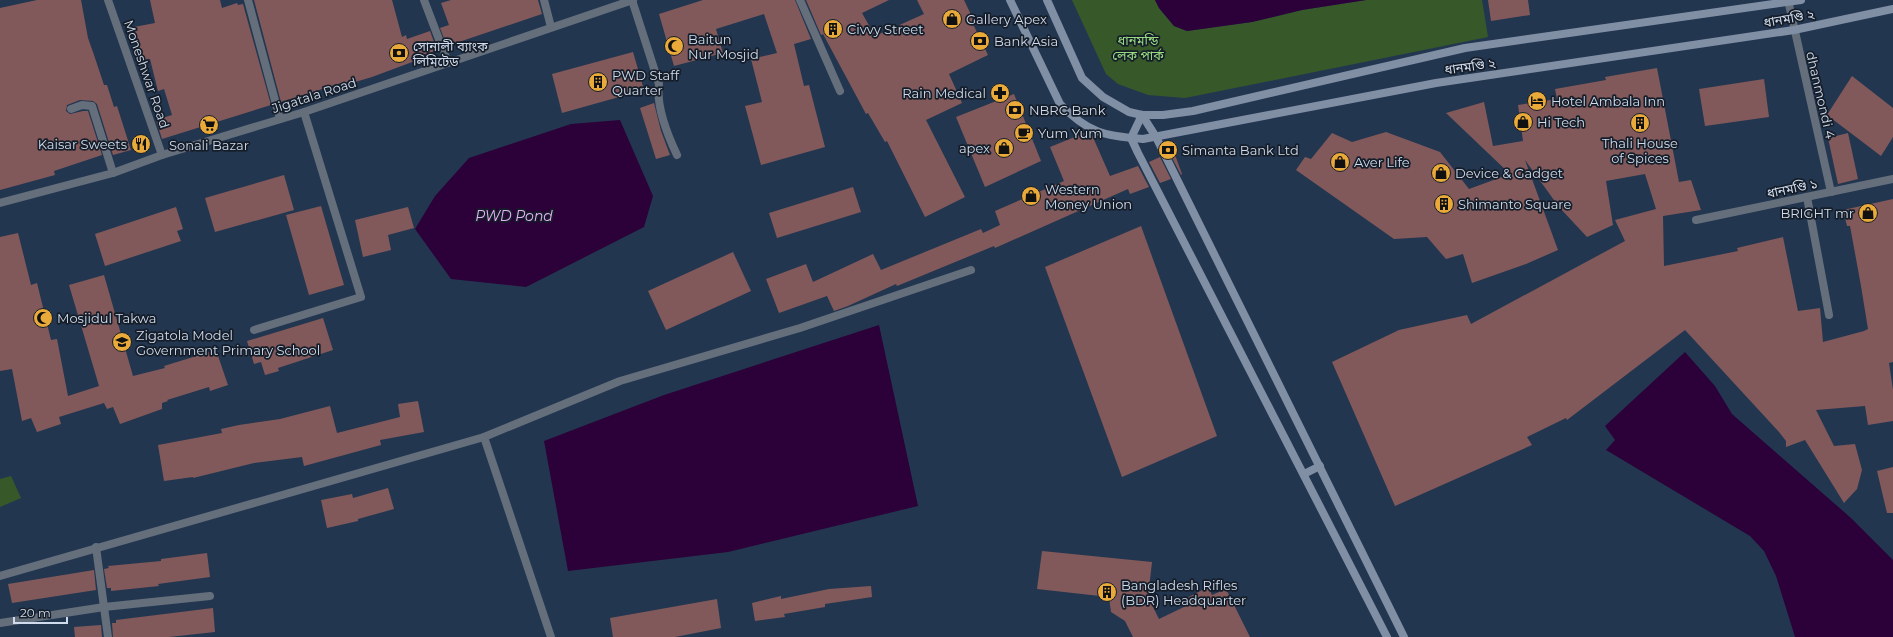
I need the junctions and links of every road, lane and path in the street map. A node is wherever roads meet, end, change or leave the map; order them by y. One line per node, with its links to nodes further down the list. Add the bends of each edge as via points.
1 (108, 0): 22 (street, Moneshwar Road)
2 (248, 0): 19 (street)
3 (424, 0): 14 (street)
4 (544, 0): 12 (street)
5 (632, 0): 12 (street, Jigatala Road); 23 (street, via 659,84 658,95 670,140)
6 (800, 0): 15 (street)
7 (1010, 0): 21 (main road, ধানমণ্ডি ২, via 1060,104 1072,117 1087,127 1102,134)
8 (1047, 0): 18 (main road, ধানমণ্ডি ২, via 1082,78 1091,88 1116,105)
9 (1800, 0): 10 (main road, ধানমণ্ডি ২)
10 (1788, 1): 13 (street, dhanmondi 4); 18 (main road, ধানমণ্ডি ২, via 1466,48 1193,111)
11 (1893, 9): 13 (main road, ধানমণ্ডি ২)
12 (551, 27): 14 (street, Jigatala Road)
13 (1794, 30): 20 (main road, ধানমণ্ডি ২, via 1436,83); 26 (street, dhanmondi 4)
14 (448, 63): 17 (street, Jigatala Road)
15 (840, 91)
16 (71, 109): 24 (street, via 82,105 92,106)
17 (304, 112): 19 (street, Jigatala Road); 32 (street, via 361,297)
18 (1142, 115): 20 (main road); 21 (main road)
19 (280, 119): 22 (street, Jigatala Road)
20 (1156, 137): 21 (main road, ধানমণ্ডি ২); 34 (main road)
21 (1131, 138): 35 (main road)
22 (162, 155): 24 (street, Jigatala Road)
23 (677, 155)
24 (113, 173): 28 (street, Jigatala Road)
25 (1893, 179): 26 (street, ধানমণ্ডি ১)
26 (1831, 192): 27 (street, ধানমণ্ডি ১)
27 (1807, 197): 29 (street, ধানমণ্ডি ১); 31 (street)
28 (0, 203)
29 (1696, 220)
30 (971, 270): 33 (street, via 800,328 620,381)
31 (1829, 315)
32 (254, 330)
33 (484, 437): 36 (street); 44 (street)
34 (1320, 466): 35 (main road); 41 (main road)
35 (1304, 474): 42 (main road)
36 (96, 547): 37 (street); 39 (street)
37 (0, 576)
38 (210, 596): 39 (street)
39 (104, 607): 40 (street); 43 (street)
40 (0, 623)
41 (1400, 628): 42 (main road); 45 (main road)
42 (1386, 635)
43 (108, 637)
44 (551, 637)
45 (1404, 637)

